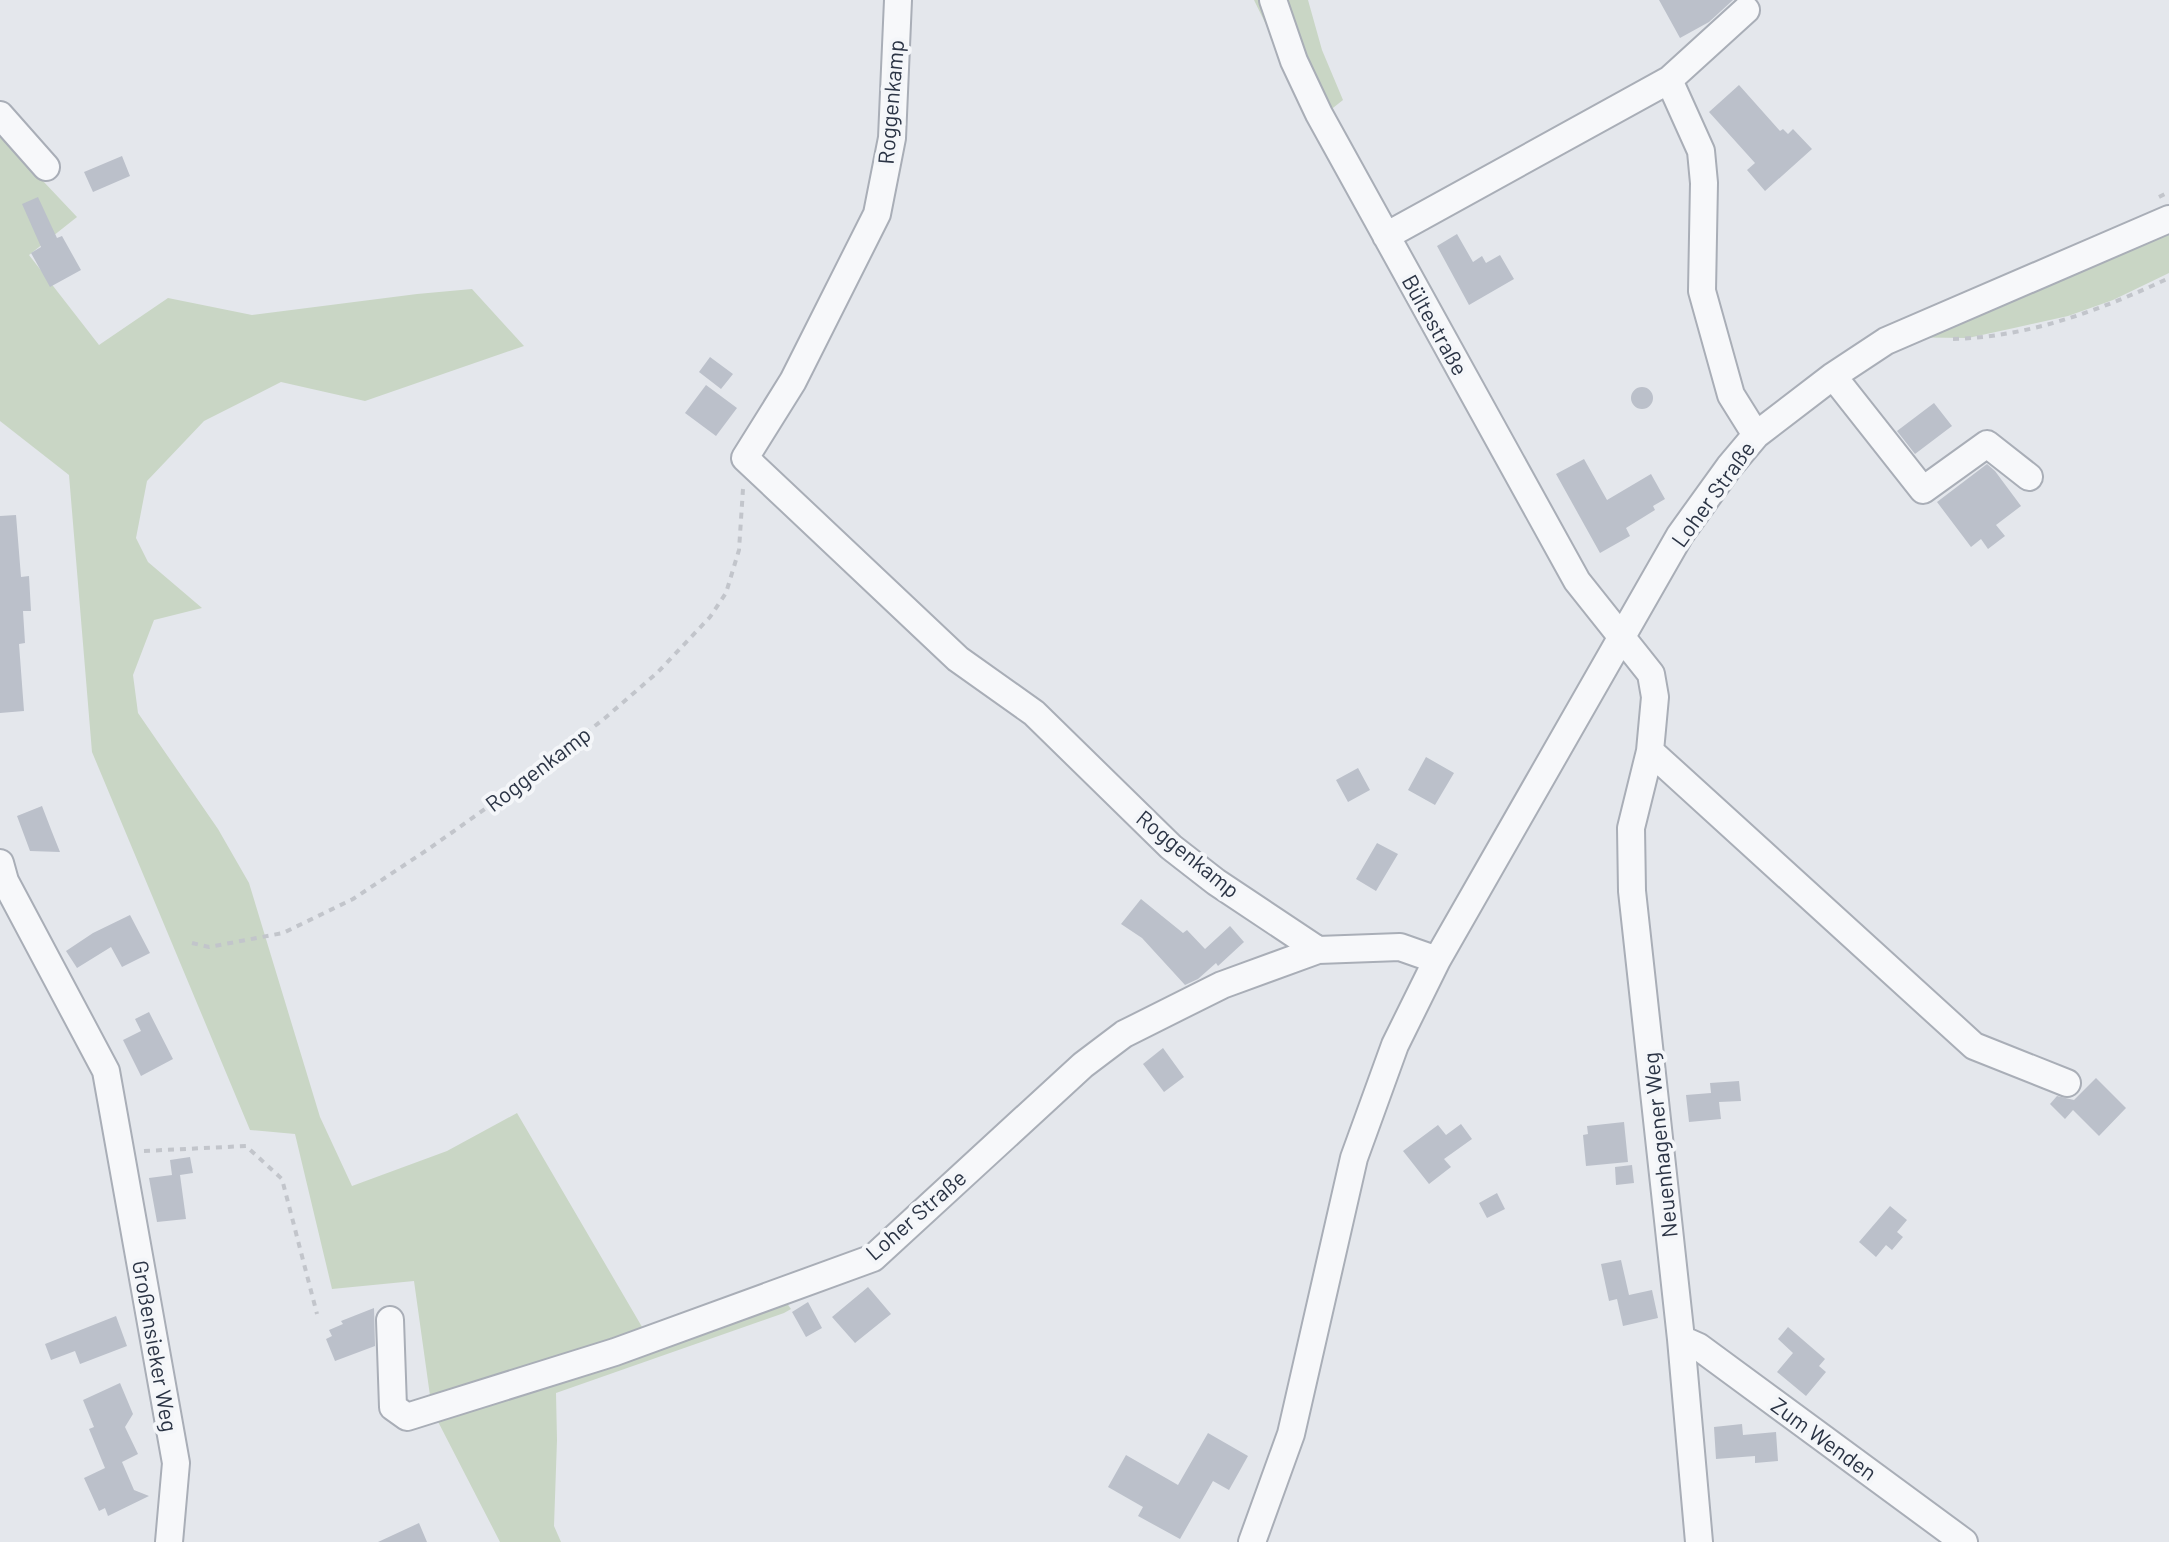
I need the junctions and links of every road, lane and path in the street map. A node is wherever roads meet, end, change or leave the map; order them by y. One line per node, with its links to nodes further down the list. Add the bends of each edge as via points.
1 (898, 0): 13 (street, Roggenkamp, via 892,138 877,214 793,381)
2 (1273, 0): 8 (street, Bültestraße, via 1319,114)
3 (1746, 10): 4 (street)
4 (1669, 80): 8 (street); 12 (street, via 1701,151 1702,291 1731,395)
5 (0, 115): 6 (street)
6 (46, 167)
7 (2169, 219): 11 (street, Loher Straße, via 1886,341)
8 (1386, 236): 15 (street, Bültestraße, via 1577,581)
9 (2169, 278): 10 (path, via 2068,319)
10 (1946, 339)
11 (1833, 376): 12 (street, Loher Straße); 14 (street, via 1923,490 1987,444)
12 (1756, 435): 15 (street, Loher Straße, via 1680,535)
13 (745, 458): 18 (path, Roggenkamp, via 739,550 726,593 658,672 530,777 353,899 283,933 209,947); 19 (street, Roggenkamp, via 958,659 1034,713 1171,847)
14 (2029, 477)
15 (1621, 637): 16 (street, Neuenhagener Weg, via 1651,674 1655,697); 20 (street, Loher Straße)
16 (1650, 751): 21 (street, via 1974,1046); 25 (street, Neuenhagener Weg, via 1631,828 1632,891)
17 (2, 876): 22 (street, Großensieker Weg, via 106,1071)
18 (192, 943)
19 (1318, 950): 20 (street, Loher Straße, via 1400,947); 24 (street, Loher Straße, via 1222,985 1124,1034 1083,1065 873,1258 615,1352 407,1417 393,1407)
20 (1437, 960): 27 (street, Loher Straße, via 1395,1045 1362,1134 1291,1434)
21 (2067, 1083)
22 (120, 1152): 23 (path, via 246,1146 282,1179); 26 (street, Großensieker Weg, via 176,1463)
23 (317, 1314)
24 (390, 1320)
25 (1681, 1339): 28 (street, Neuenhagener Weg); 29 (street, Zum Wenden)
26 (169, 1542)
27 (1252, 1542)
28 (1699, 1542)
29 (1964, 1542)

